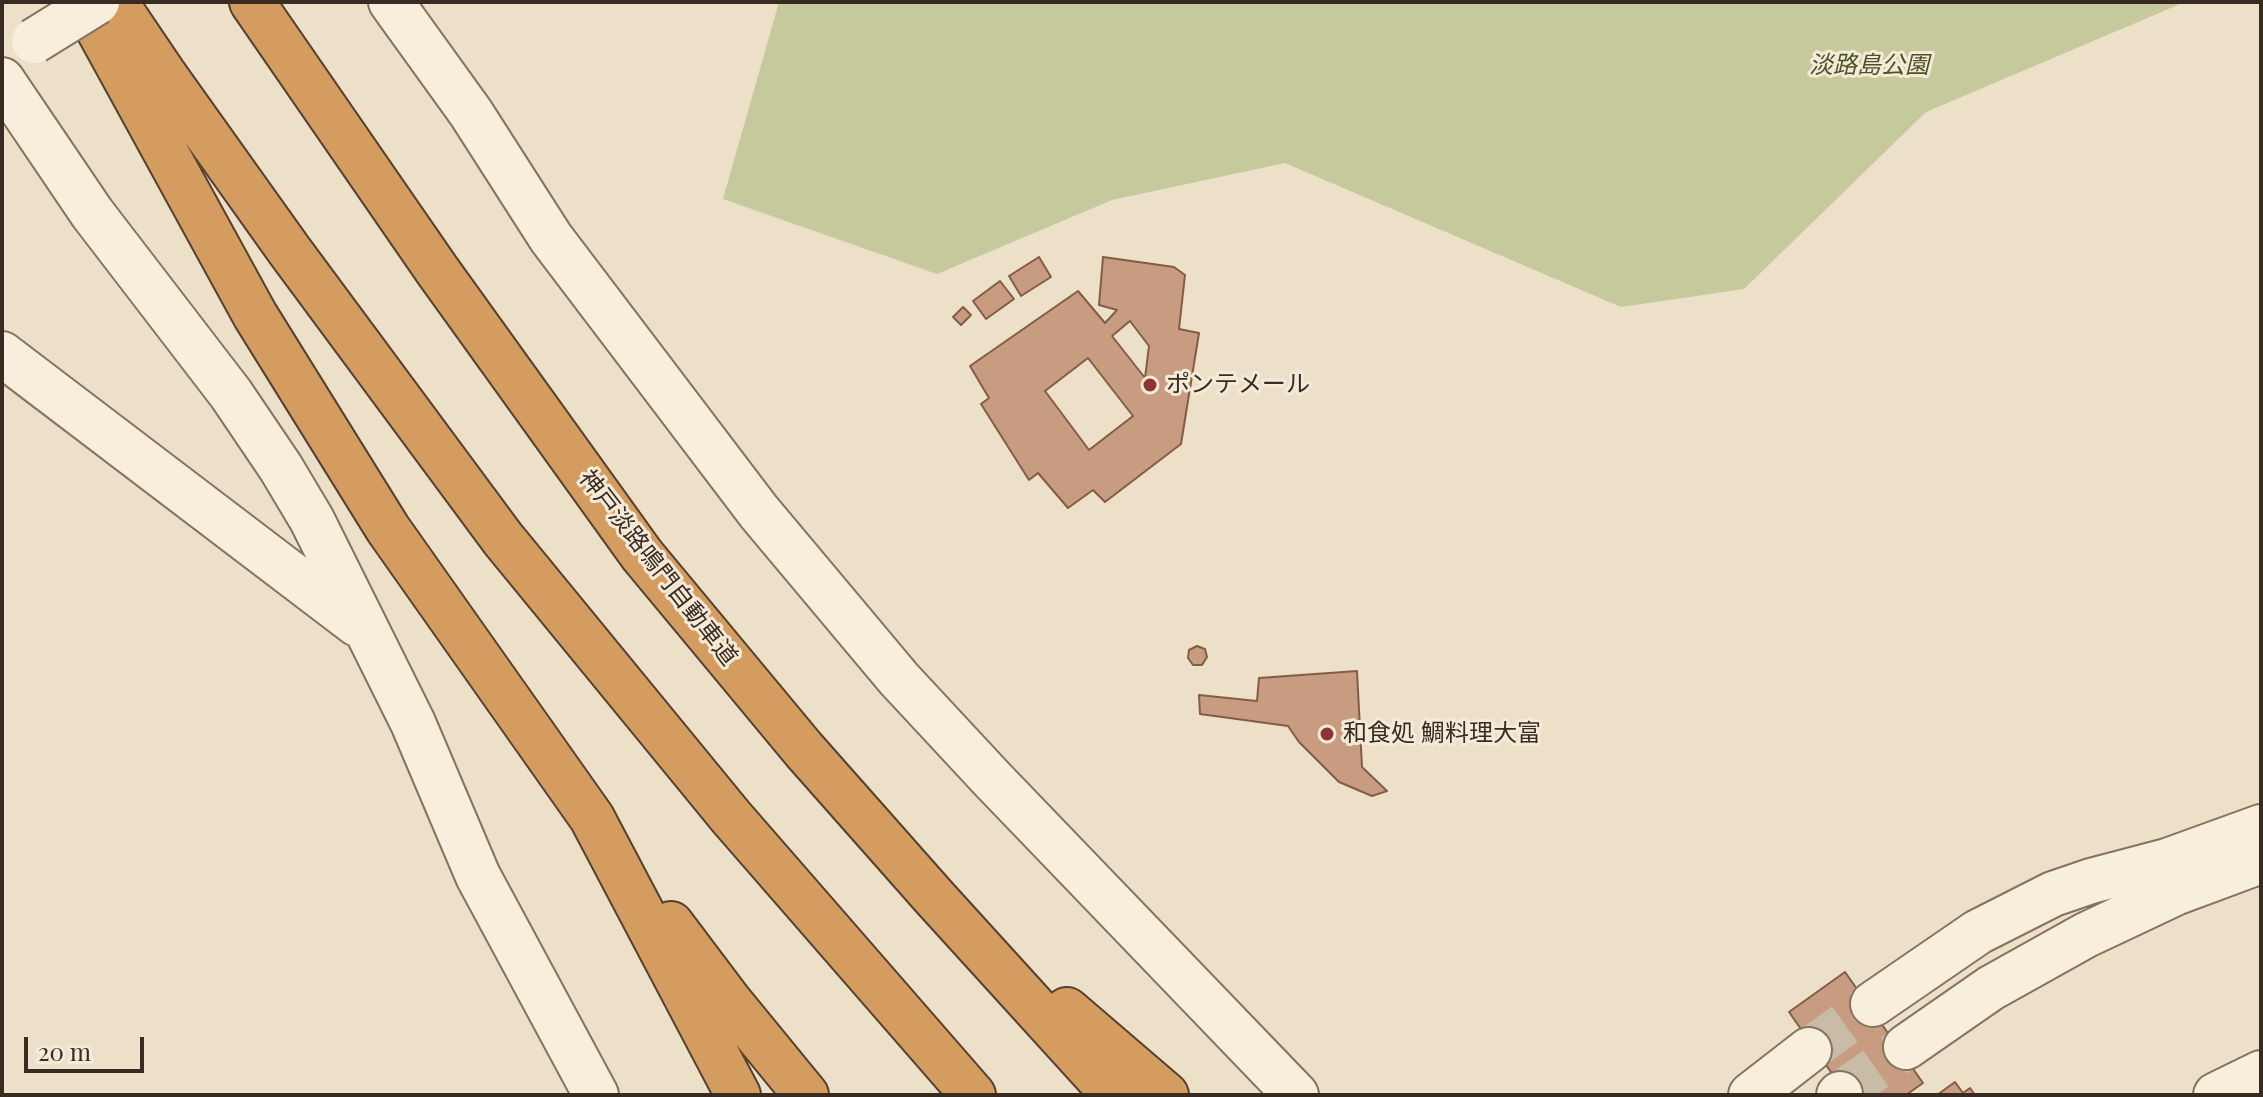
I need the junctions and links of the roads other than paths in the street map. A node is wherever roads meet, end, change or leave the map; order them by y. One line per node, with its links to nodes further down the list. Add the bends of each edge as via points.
1 (85, 2): 10 (highway, via 255,315 379,516)
2 (97, 2): 6 (street, bridge)
3 (115, 2): 21 (highway, via 289,250 503,539 731,817)
4 (252, 2): 13 (highway, 神戸淡路鳴門自動車道, via 642,555)
5 (391, 2): 24 (street, via 551,238 759,512 899,679)
6 (18, 51)
7 (2, 80): 9 (street, via 92,213 281,468)
8 (2, 354): 9 (street)
9 (365, 630): 18 (street, via 413,723 478,876)
10 (592, 818): 19 (highway); 20 (highway)
11 (2261, 827): 14 (street, via 2053,894 1978,932)
12 (2261, 861): 15 (street, via 2175,893 2086,935 1991,988)
13 (934, 897): 22 (highway, 神戸淡路鳴門自動車道); 23 (highway)
14 (1873, 1004)
15 (1906, 1047)
16 (1809, 1050): 25 (street)
17 (2261, 1073): 26 (street)
18 (596, 1095)
19 (738, 1095)
20 (806, 1095)
21 (973, 1095)
22 (1114, 1095)
23 (1166, 1095)
24 (1296, 1095)
25 (1751, 1095)
26 (2216, 1095)

